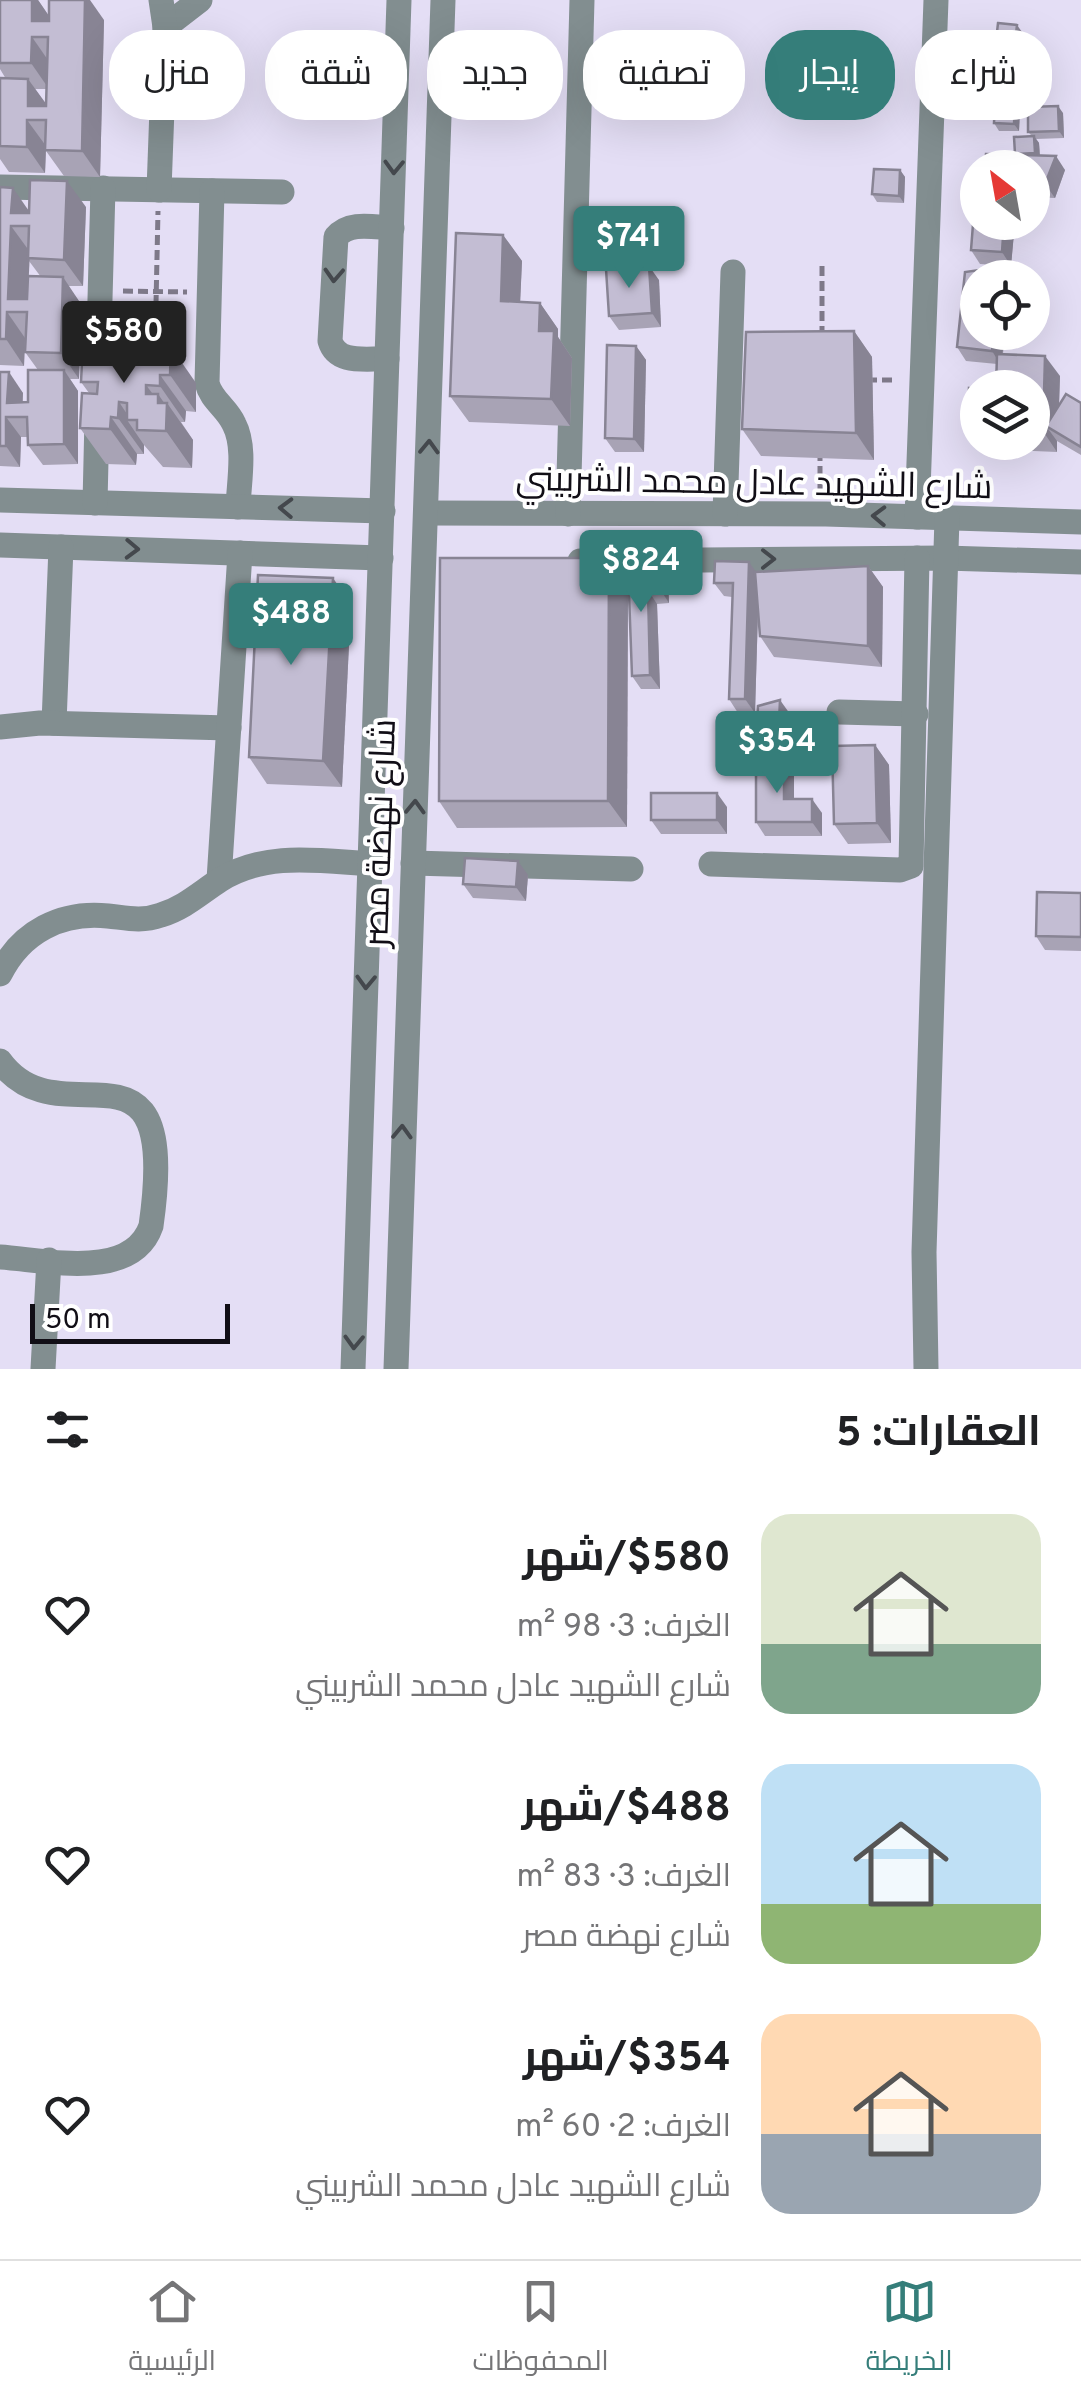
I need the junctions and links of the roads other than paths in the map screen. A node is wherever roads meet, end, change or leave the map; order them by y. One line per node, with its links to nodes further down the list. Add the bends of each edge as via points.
1 (161, 0): 7 (street)
2 (200, 0): 7 (street)
3 (399, 0): 13 (street, شارع نهضة مصر, one-way to 13)
4 (443, 0): 20 (street, شارع نهضة مصر, one-way to 4)
5 (582, 0): 21 (street)
6 (936, 0): 23 (street)
7 (165, 27): 10 (street)
8 (0, 186): 9 (street)
9 (103, 188): 10 (street); 17 (street, via 100,290 107,371)
10 (159, 190): 11 (street)
11 (212, 191): 12 (street); 18 (street, via 198,375 239,434)
12 (282, 192)
13 (392, 228): 15 (street, شارع نهضة مصر); 15 (street, one-way to 15, via 347,227 336,237 330,341 341,357)
14 (733, 272): 22 (street)
15 (387, 359): 19 (street, شارع نهضة مصر)
16 (0, 500): 17 (street)
17 (94, 503): 18 (street)
18 (238, 506): 19 (street, one-way to 18)
19 (383, 511): 29 (street, شارع نهضة مصر)
20 (427, 513): 21 (street, شارع الشهيد عادل محمد الشربيني); 39 (street, شارع نهضة مصر, one-way to 20, via 435,562)
21 (568, 514): 22 (street, شارع الشهيد عادل محمد الشربيني)
22 (725, 514): 23 (street, شارع الشهيد عادل محمد الشربيني, one-way to 22)
23 (917, 517): 24 (street, شارع الشهيد عادل محمد الشربيني)
24 (947, 518): 25 (street, شارع الشهيد عادل محمد الشربيني); 31 (street)
25 (1081, 522)
26 (0, 545): 27 (street)
27 (61, 547): 28 (street, one-way to 28); 36 (street)
28 (240, 553): 29 (street); 38 (street)
29 (381, 558): 40 (street, شارع نهضة مصر)
30 (917, 558): 31 (street, شارع الشهيد عادل محمد الشربيني); 32 (street, شارع الشهيد عادل محمد الشربيني, one-way to 30); 35 (street)
31 (944, 558): 33 (street, شارع الشهيد عادل محمد الشربيني); 55 (street)
32 (562, 561)
33 (1081, 562)
34 (839, 712): 35 (street)
35 (916, 714): 41 (street, via 911,866)
36 (54, 723): 37 (street); 38 (street)
37 (0, 727)
38 (229, 728): 43 (street)
39 (413, 863): 42 (street); 46 (street, شارع نهضة مصر, one-way to 39)
40 (371, 864): 43 (street, via 285,859); 47 (street, شارع نهضة مصر, one-way to 47)
41 (711, 864)
42 (632, 869)
43 (219, 880): 44 (street, via 159,916 136,921 86,915 50,923 23,942)
44 (0, 974)
45 (0, 1060): 49 (street, via 35,1087 123,1098 154,1130 152,1215 141,1245 114,1261)
46 (400, 1192): 47 (street, via 380,1204); 50 (street, شارع نهضة مصر)
47 (358, 1197): 51 (street, شارع نهضة مصر)
48 (0, 1257): 49 (street)
49 (49, 1260): 52 (street)
50 (398, 1270): 51 (street, via 377,1262); 54 (street, شارع نهضة مصر)
51 (356, 1281): 53 (street, شارع نهضة مصر, one-way to 53)
52 (43, 1369)
53 (353, 1369)
54 (396, 1369)
55 (926, 1369)

